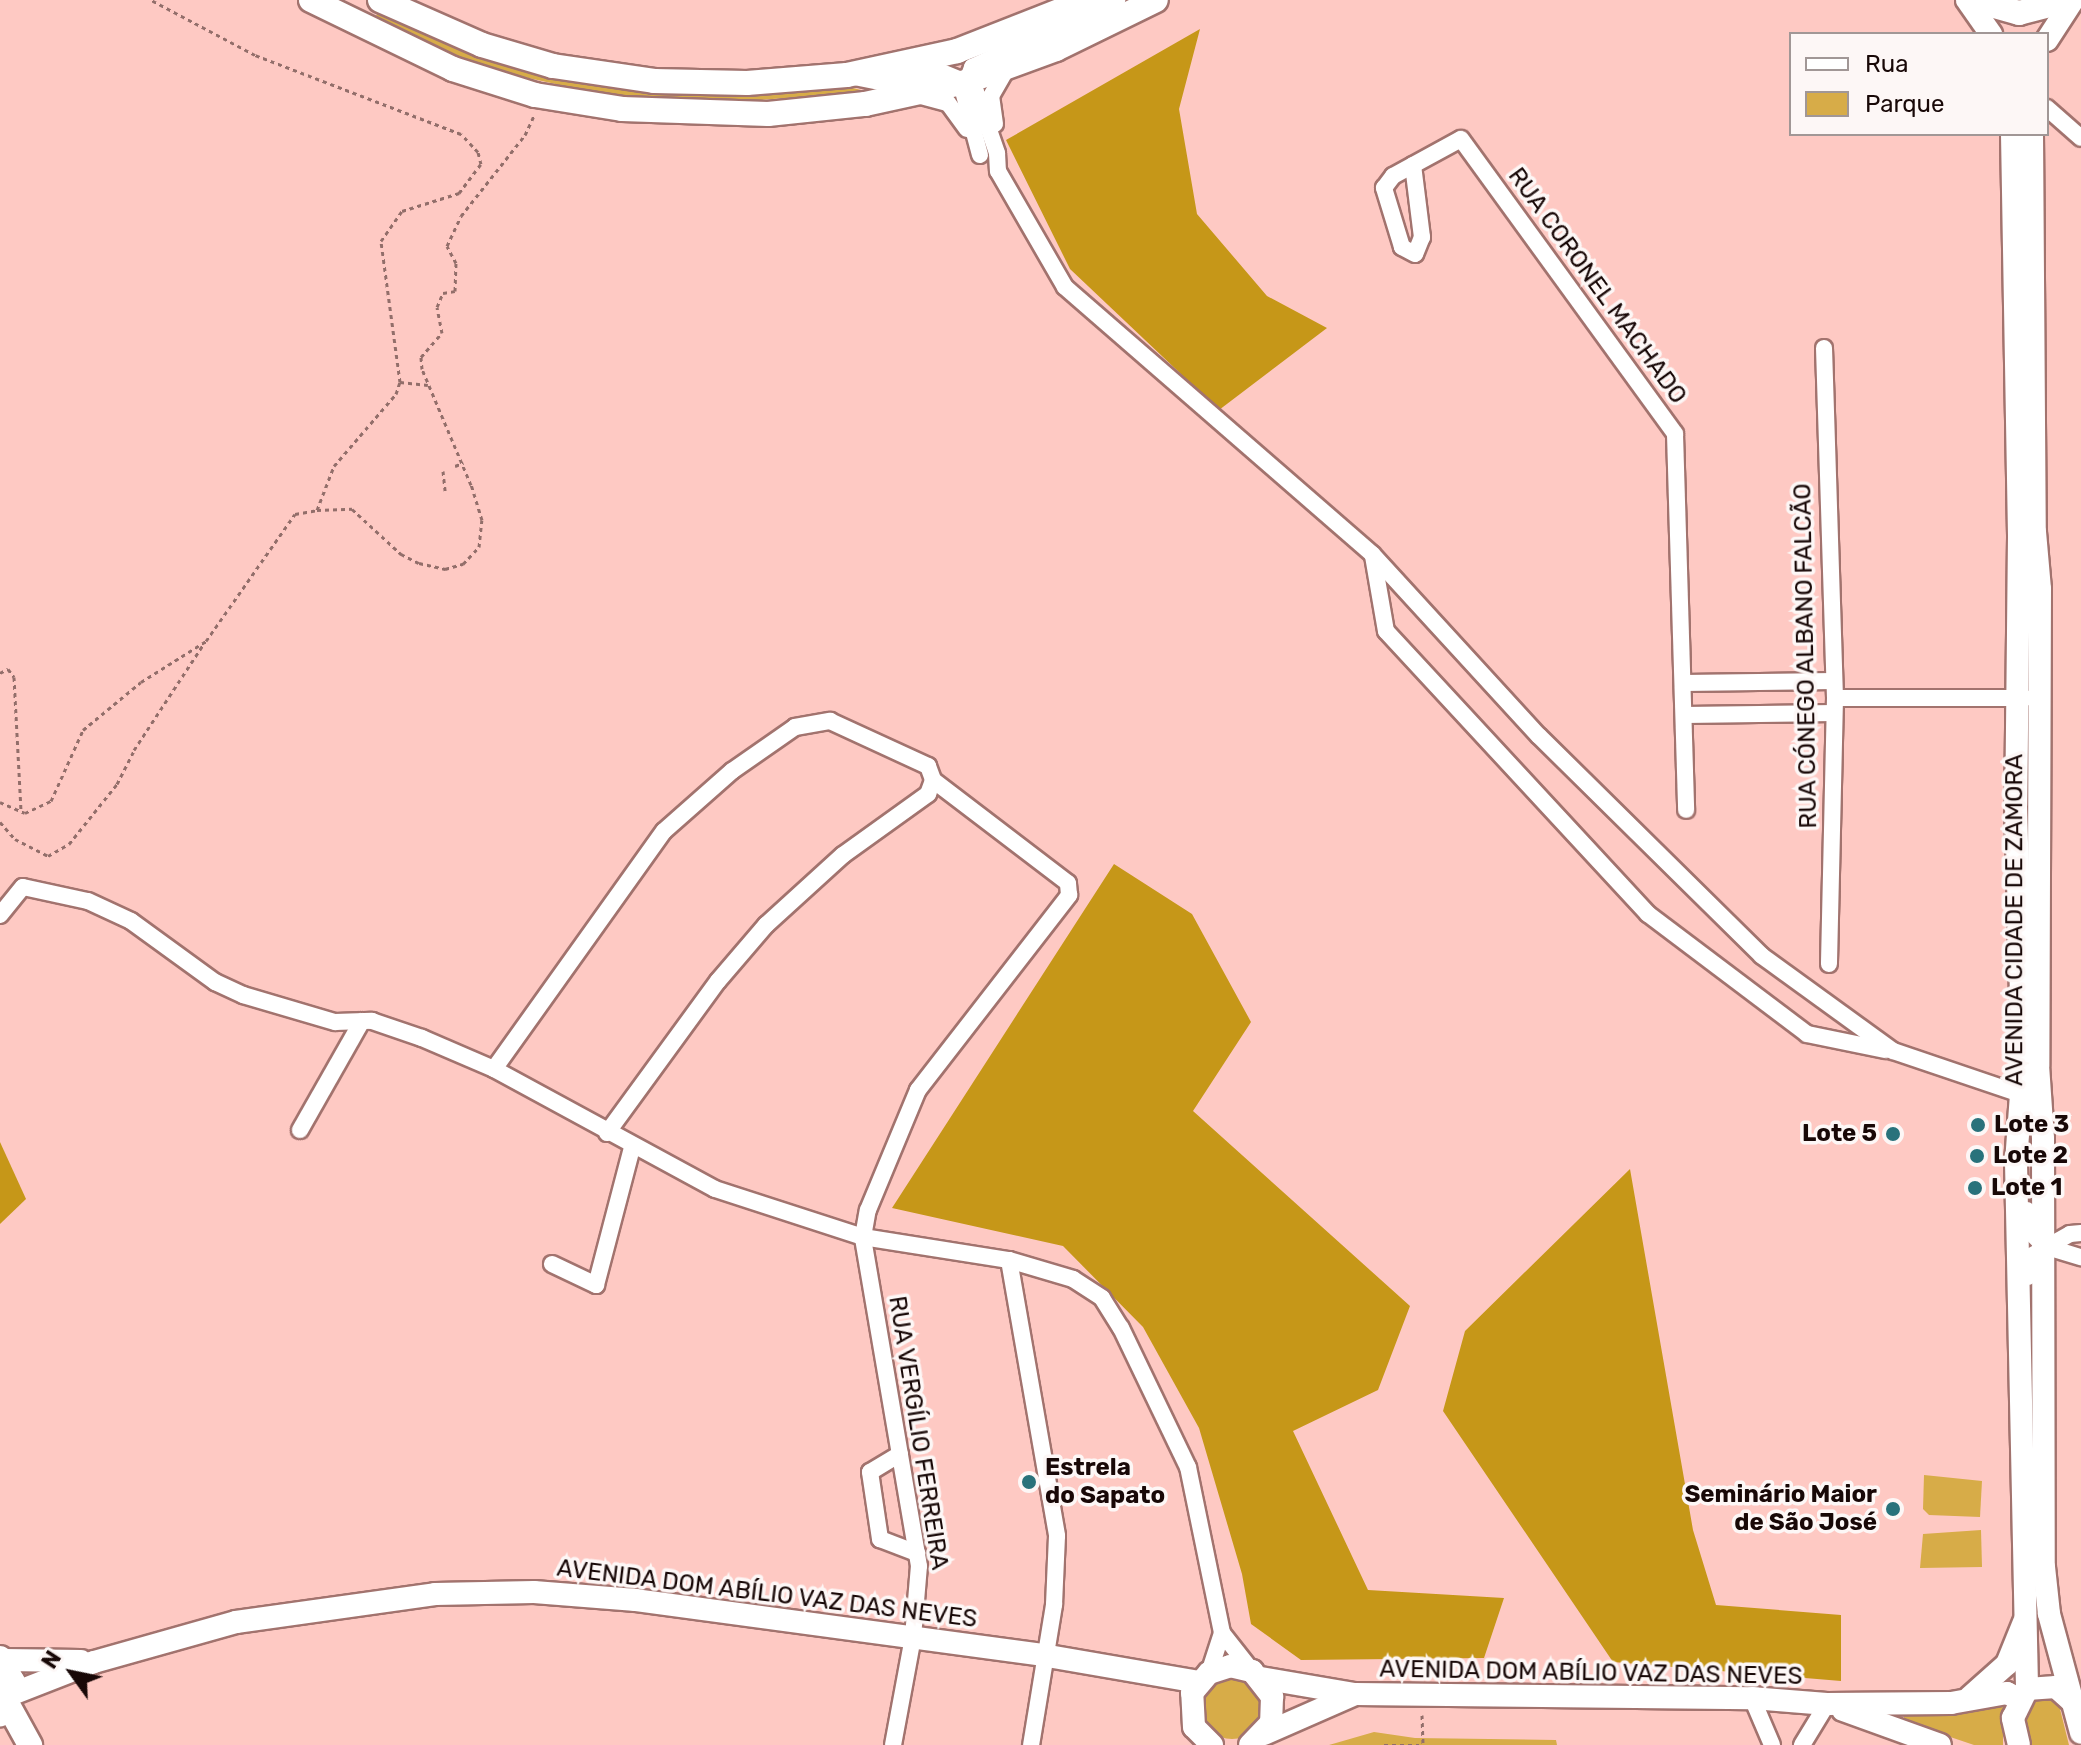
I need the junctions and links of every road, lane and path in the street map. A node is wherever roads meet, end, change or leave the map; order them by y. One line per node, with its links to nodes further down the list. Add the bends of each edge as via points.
1 (151, 0): 26 (path, via 255,55 461,134 478,152 481,164 459,193 402,211 381,241)
2 (311, 0): 9 (main road)
3 (380, 0): 13 (main road, via 482,45 553,66 654,81 747,83)
4 (1087, 0): 13 (main road, via 957,51)
5 (1117, 0): 14 (street, via 976,62)
6 (1156, 0): 12 (main road)
7 (1970, 0): 8 (main road, via 2019,13); 10 (street)
8 (2071, 0): 11 (street)
9 (328, 6): 16 (main road, via 453,69)
10 (1990, 32)
11 (2049, 37)
12 (1007, 67): 14 (main road); 21 (street, via 991,96)
13 (847, 75): 14 (street, via 885,83 939,71)
14 (966, 82): 15 (main road); 21 (street, via 976,92); 22 (street, via 963,91)
15 (907, 94): 16 (main road, via 768,114 622,109); 22 (street, via 948,103)
16 (535, 95): 27 (path, via 525,135 461,216 447,246 456,263 455,291 443,293 437,307 442,333 421,357)
17 (2049, 110): 20 (street)
18 (2012, 136): 39 (street, AVENIDA CIDADE DE ZAMORA, via 2019,537)
19 (2032, 136): 34 (street, AVENIDA CIDADE DE ZAMORA, via 2035,532)
20 (2081, 138)
21 (997, 153): 24 (street)
22 (980, 155): 24 (street)
23 (1413, 165): 23 (street, RUA CORONEL MACHADO, via 1384,188 1395,234 1402,247 1415,254 1422,237); 38 (street, RUA CORONEL MACHADO, via 1461,139 1675,434)
24 (998, 171): 33 (street, via 1065,287)
25 (1824, 348): 37 (street, RUA CÓNEGO ALBANO FALCÃO)
26 (400, 382): 27 (path); 32 (path, via 396,394 334,466)
27 (429, 385): 28 (path)
28 (463, 463): 29 (path); 32 (path, via 483,534 463,564 445,569 419,563 401,554 352,509)
29 (455, 466)
30 (443, 471): 31 (path)
31 (445, 491)
32 (317, 510): 35 (path, via 295,514)
33 (1372, 554): 51 (street, via 1539,736 1762,956); 51 (street, via 1386,631 1648,914 1807,1034)
34 (2041, 621): 39 (street, via 2034,635 2032,689); 43 (street, AVENIDA CIDADE DE ZAMORA)
35 (206, 641): 46 (path, via 141,682 83,730 51,801); 47 (path, via 117,784 69,844 48,856 15,839)
36 (0, 673): 46 (path, via 8,669 14,677)
37 (1834, 681): 38 (street); 40 (street, RUA CÓNEGO ALBANO FALCÃO)
38 (1684, 683): 41 (street, RUA CORONEL MACHADO)
39 (2015, 700): 40 (street); 43 (street, via 2034,718 2034,763); 53 (street, AVENIDA CIDADE DE ZAMORA)
40 (1834, 706): 41 (street); 49 (street, RUA CÓNEGO ALBANO FALCÃO)
41 (1685, 715): 45 (street, RUA CORONEL MACHADO)
42 (933, 780): 52 (street, via 928,766 830,721 795,727 732,771 664,831); 55 (street, via 928,794 843,855 766,925 718,981); 60 (street, via 1068,883 1069,895 918,1090 868,1210)
43 (2042, 780): 58 (street, AVENIDA CIDADE DE ZAMORA, via 2038,1065)
44 (0, 802): 46 (path)
45 (1686, 810)
46 (21, 811)
47 (0, 822)
48 (0, 915): 50 (street, via 23,887 34,885 131,921 215,982 243,995 335,1022)
49 (1829, 964)
50 (362, 1021): 52 (street, via 422,1038); 54 (street)
51 (1893, 1051): 53 (street)
52 (494, 1069): 55 (street)
53 (2020, 1094): 57 (street, AVENIDA CIDADE DE ZAMORA)
54 (300, 1130)
55 (607, 1133): 56 (street)
56 (632, 1148): 60 (street, via 715,1189); 64 (street, via 596,1285)
57 (2016, 1162): 61 (street, via 2027,1193 2028,1230); 66 (street, AVENIDA CIDADE DE ZAMORA)
58 (2044, 1216): 59 (street); 61 (street, AVENIDA CIDADE DE ZAMORA)
59 (2076, 1234): 61 (street)
60 (863, 1237): 63 (street); 67 (street, RUA VERGÍLIO FERREIRA)
61 (2044, 1246): 62 (street); 65 (street, AVENIDA CIDADE DE ZAMORA); 66 (street, via 2029,1257)
62 (2075, 1257): 65 (street, via 2056,1259)
63 (1009, 1260): 70 (street, via 1073,1279 1102,1298 1121,1328 1188,1467); 72 (street, via 1057,1536)
64 (552, 1264)
65 (2044, 1282): 83 (street, AVENIDA CIDADE DE ZAMORA, via 2044,1567 2049,1614)
66 (2023, 1338): 69 (street, AVENIDA CIDADE DE ZAMORA)
67 (900, 1454): 68 (street, RUA VERGÍLIO FERREIRA); 68 (street, via 870,1472 880,1539)
68 (917, 1553): 71 (street, RUA VERGÍLIO FERREIRA)
69 (2026, 1616): 79 (street, AVENIDA CIDADE DE ZAMORA); 81 (street, via 2007,1664)
70 (1222, 1633): 76 (street); 77 (street)
71 (913, 1637): 72 (street, AVENIDA DOM ABÍLIO VAZ DAS NEVES); 74 (street, AVENIDA DOM ABÍLIO VAZ DAS NEVES, via 636,1600 534,1592 435,1594 236,1622); 90 (street, RUA VERGÍLIO FERREIRA)
72 (1048, 1656): 75 (street, AVENIDA DOM ABÍLIO VAZ DAS NEVES); 91 (street)
73 (2, 1659): 74 (street); 85 (main road)
74 (94, 1662): 85 (street)
75 (1156, 1675): 77 (street, AVENIDA DOM ABÍLIO VAZ DAS NEVES); 87 (street)
76 (1257, 1675): 77 (street, AVENIDA DOM ABÍLIO VAZ DAS NEVES, via 1230,1666); 78 (street, AVENIDA DOM ABÍLIO VAZ DAS NEVES); 88 (street, via 1273,1710)
77 (1204, 1677): 87 (street, via 1192,1693)
78 (1355, 1694): 80 (street, AVENIDA DOM ABÍLIO VAZ DAS NEVES); 88 (street)
79 (2023, 1694): 81 (street, AVENIDA DOM ABÍLIO VAZ DAS NEVES); 83 (street, AVENIDA DOM ABÍLIO VAZ DAS NEVES, via 2056,1687); 97 (street, AVENIDA CIDADE DE ZAMORA, via 2013,1718)
80 (1422, 1696): 82 (street, AVENIDA DOM ABÍLIO VAZ DAS NEVES); 93 (path)
81 (1970, 1697): 84 (street, AVENIDA DOM ABÍLIO VAZ DAS NEVES, via 1951,1703)
82 (1752, 1698): 84 (street, AVENIDA DOM ABÍLIO VAZ DAS NEVES); 94 (street)
83 (2074, 1703): 86 (street, AVENIDA CIDADE DE ZAMORA)
84 (1827, 1704): 95 (street); 96 (street, AVENIDA DOM ABÍLIO VAZ DAS NEVES)
85 (7, 1705): 89 (main road)
86 (2081, 1733)
87 (1200, 1736)
88 (1257, 1740)
89 (30, 1745)
90 (893, 1745)
91 (1031, 1745)
92 (1384, 1745): 93 (path)
93 (1421, 1745)
94 (1772, 1745)
95 (1802, 1745)
96 (1940, 1745)
97 (2019, 1745)

